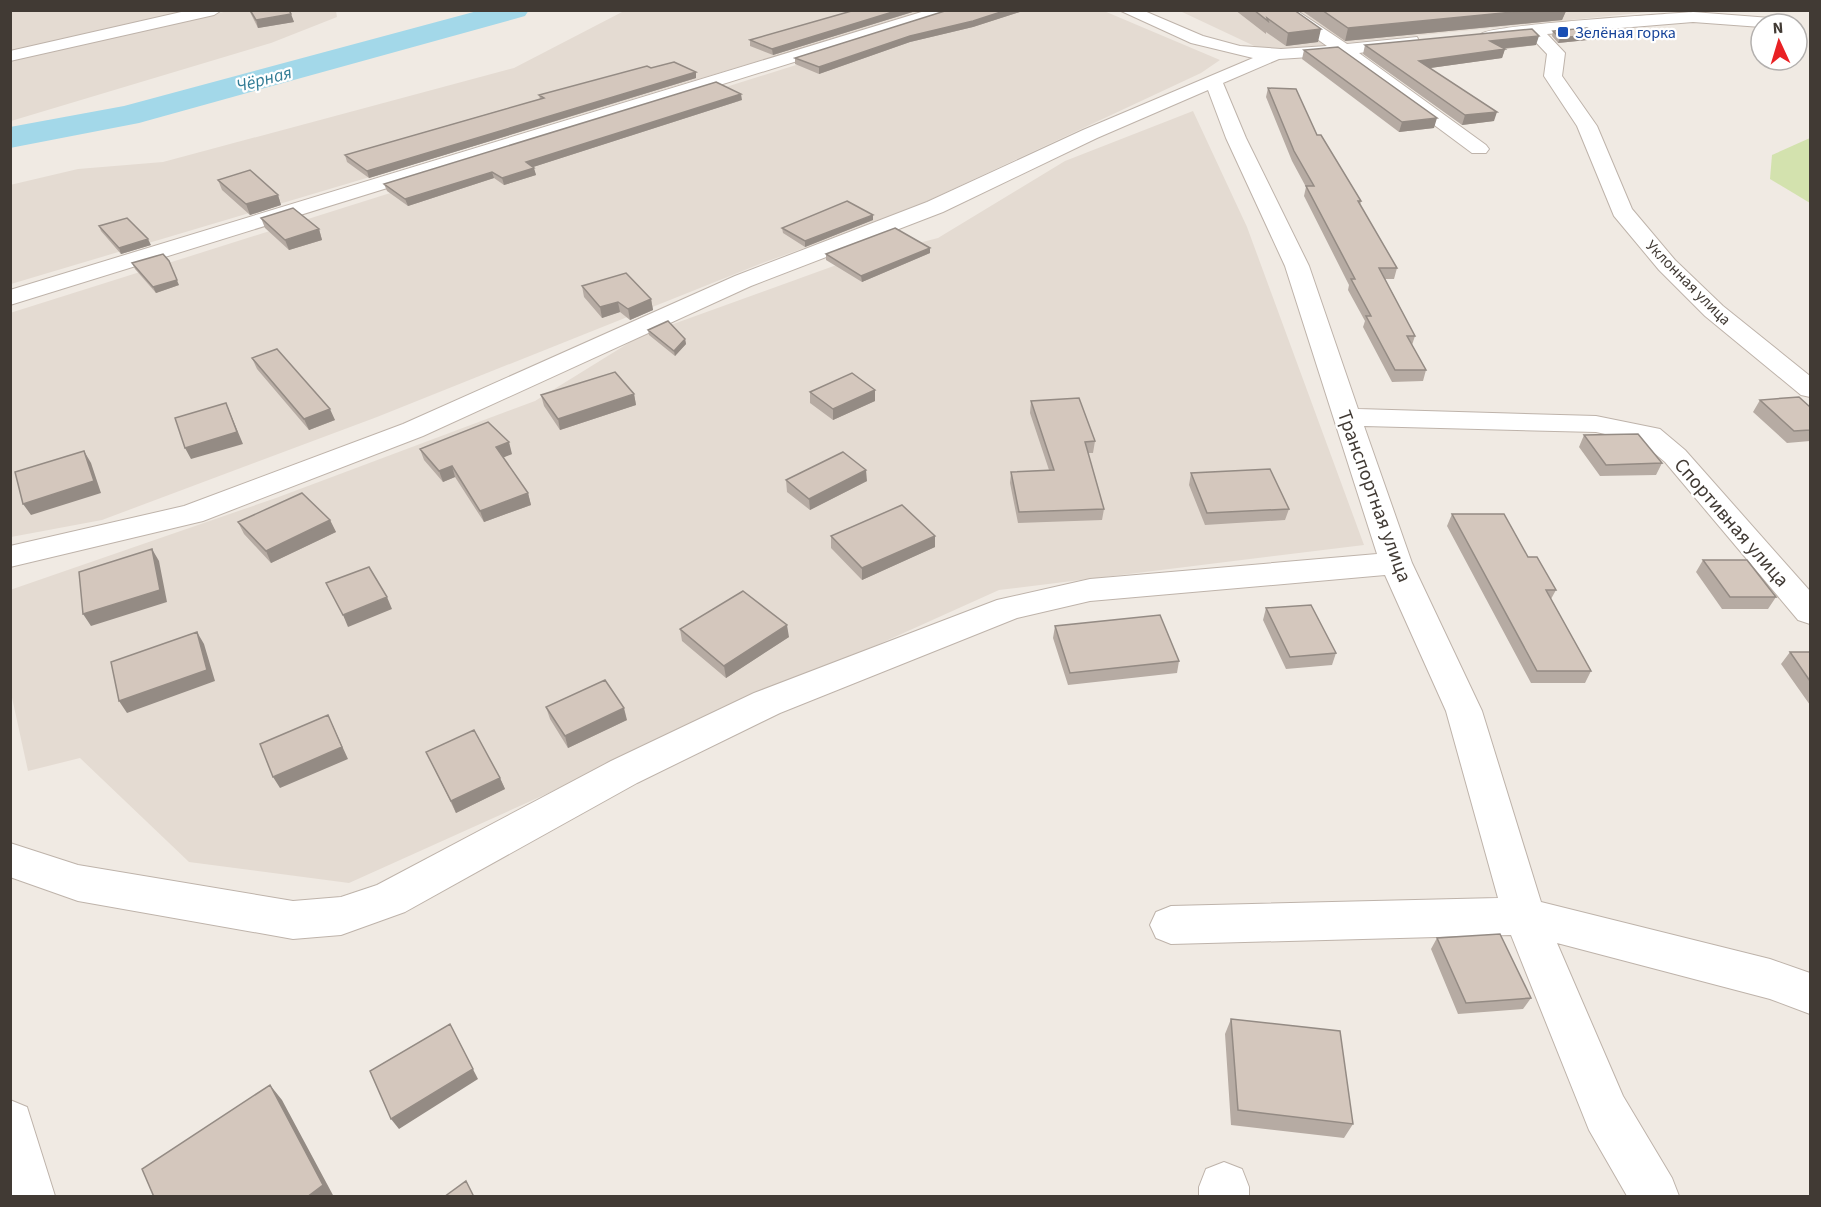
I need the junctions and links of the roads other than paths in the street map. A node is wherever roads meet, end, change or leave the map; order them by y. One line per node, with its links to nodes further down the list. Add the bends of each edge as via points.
1 (214, 10): 15 (street)
2 (946, 10): 18 (street)
3 (1127, 10): 14 (street, via 1208,43)
4 (1284, 10): 13 (street)
5 (1649, 10): 7 (street)
6 (1749, 17): 7 (street)
7 (1665, 18): 9 (street)
8 (1485, 21): 10 (street)
9 (1533, 29): 10 (street); 19 (street, Уклонная улица, via 1556,53 1553,76 1587,126 1622,211 1667,265 1714,311)
10 (1504, 32): 11 (street)
11 (1469, 36)
12 (1422, 40): 13 (street)
13 (1341, 48): 14 (street); 17 (street)
14 (1276, 54): 16 (street)
15 (10, 56)
16 (1213, 81): 20 (street, Транспортная улица, via 1297,266); 21 (street, via 935,207 744,281 413,430 192,514)
17 (1479, 149)
18 (10, 298)
19 (1810, 389)
20 (1346, 417): 22 (street, Транспортная улица); 23 (street, Спортивная улица, via 1596,424 1650,435 1675,456)
21 (10, 556)
22 (1395, 563): 24 (street, via 1090,590 1009,608 767,703 624,772 390,899 341,916 294,920 78,883); 25 (street, Транспортная улица, via 1464,711)
23 (1810, 612)
24 (10, 860)
25 (1524, 916): 26 (street); 27 (street, via 1770,979); 30 (street, Транспортная улица, via 1606,1113)
26 (1171, 925)
27 (1810, 993)
28 (10, 1124): 29 (street)
29 (30, 1197)
30 (1654, 1197)

